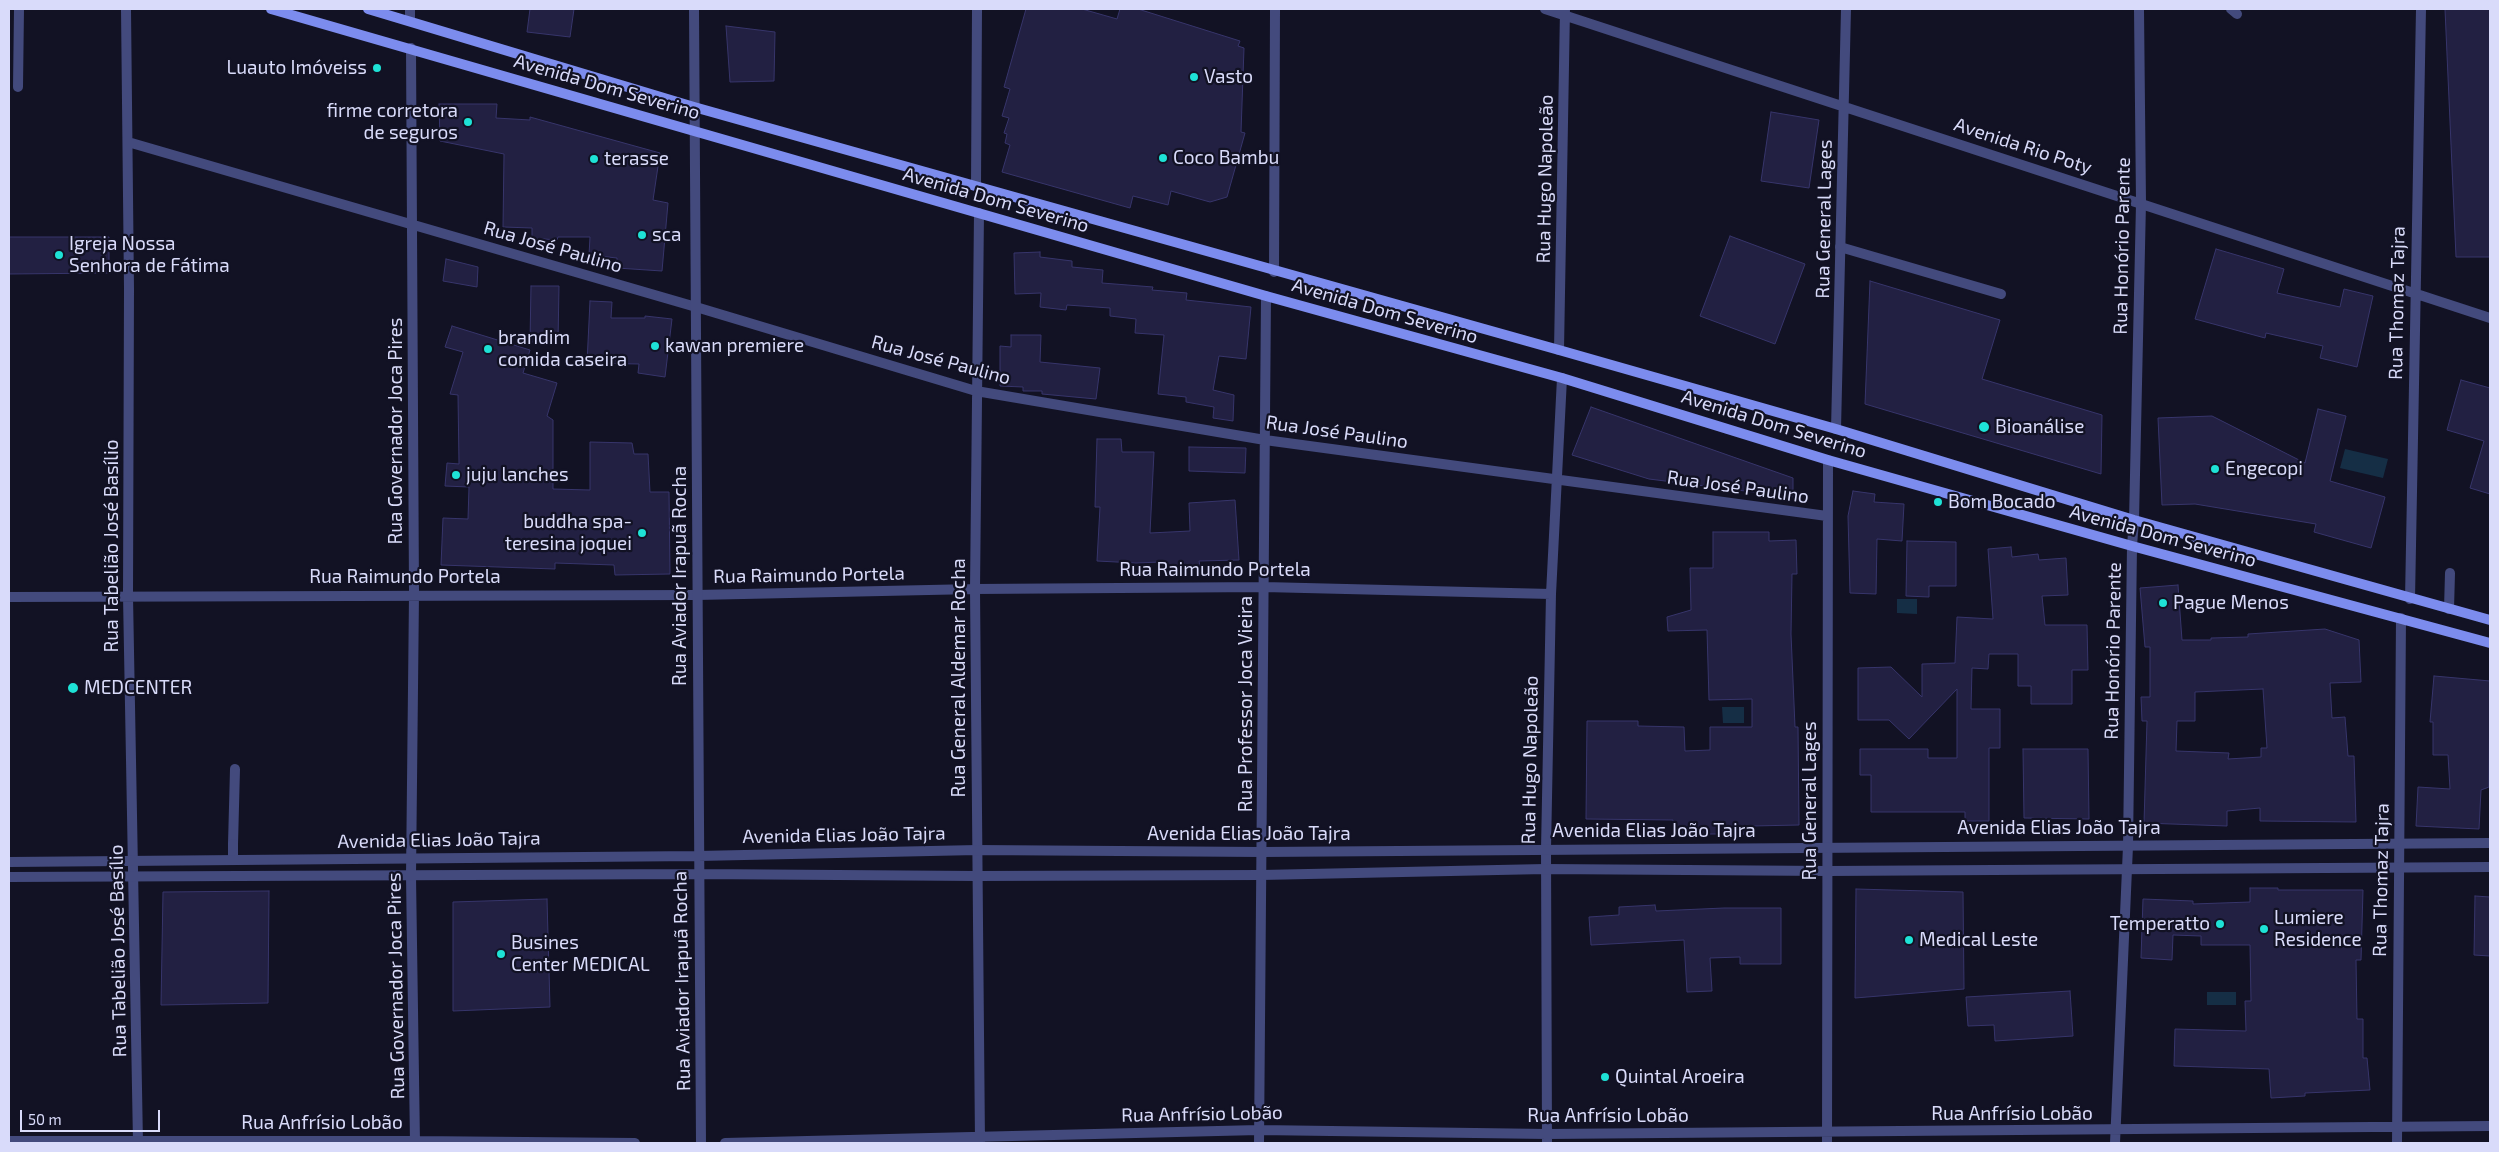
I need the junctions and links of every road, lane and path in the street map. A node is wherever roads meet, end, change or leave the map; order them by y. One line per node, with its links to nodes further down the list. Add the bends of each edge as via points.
1 (19, 9): 16 (street)
2 (126, 9): 20 (street, Rua Tabelião José Basílio)
3 (272, 9): 15 (main road, Avenida Dom Severino)
4 (368, 9): 14 (main road, Avenida Dom Severino)
5 (410, 9): 14 (street)
6 (694, 9): 18 (street, Rua Aviador Irapuã Rocha)
7 (977, 9): 21 (street)
8 (1275, 9): 26 (street)
9 (1545, 9): 13 (street, Avenida Rio Poty)
10 (1846, 9): 17 (street, Rua General Lages)
11 (2139, 9): 22 (street, Rua Honório Parente)
12 (2421, 9): 27 (street, Rua Thomaz Tajra)
13 (1565, 12): 17 (street, Avenida Rio Poty); 32 (street, Rua Hugo Napoleão)
14 (410, 22): 18 (main road, Avenida Dom Severino)
15 (410, 48): 19 (main road, Avenida Dom Severino); 24 (street, Rua Governador Joca Pires)
16 (18, 87)
17 (1844, 105): 22 (street, Avenida Rio Poty); 25 (street, Rua General Lages)
18 (694, 107): 19 (street, Rua Aviador Irapuã Rocha); 21 (main road, Avenida Dom Severino)
19 (693, 131): 23 (main road, Avenida Dom Severino); 30 (street, Rua Aviador Irapuã Rocha)
20 (128, 142): 24 (street, Rua José Paulino); 48 (street, Rua Tabelião José Basílio)
21 (976, 185): 26 (main road, Avenida Dom Severino)
22 (2141, 203): 27 (street, Avenida Rio Poty); 40 (street, Rua Honório Parente)
23 (979, 213): 29 (main road, Avenida Dom Severino); 34 (street, Rua General Aldemar Rocha)
24 (411, 224): 30 (street, Rua José Paulino); 45 (street, Rua Governador Joca Pires)
25 (1840, 247): 28 (street); 35 (street, Rua General Lages)
26 (1274, 272): 32 (main road, Avenida Dom Severino)
27 (2414, 292): 31 (street, Avenida Rio Poty); 50 (street, Rua Thomaz Tajra)
28 (2001, 294)
29 (1266, 296): 33 (main road, Avenida Dom Severino); 36 (street, Rua Professor Joca Vieira)
30 (696, 307): 34 (street, Rua José Paulino); 47 (street, Rua Aviador Irapuã Rocha)
31 (2490, 318)
32 (1559, 350): 35 (main road, Avenida Dom Severino)
33 (1562, 378): 37 (main road, Avenida Dom Severino); 38 (street, Rua Hugo Napoleão)
34 (976, 391): 36 (street, Rua José Paulino); 44 (street, Rua General Aldemar Rocha)
35 (1836, 430): 40 (main road, Avenida Dom Severino)
36 (1265, 440): 38 (street, Rua José Paulino); 43 (street, Rua Professor Joca Vieira)
37 (1828, 460): 39 (street, Rua General Lages); 41 (main road, Avenida Dom Severino)
38 (1556, 480): 39 (street, Rua José Paulino); 46 (street, Rua Hugo Napoleão)
39 (1827, 516): 59 (street, Rua General Lages)
40 (2134, 520): 41 (street, Rua Honório Parente); 50 (main road, Avenida Dom Severino)
41 (2132, 546): 52 (main road, Avenida Dom Severino); 58 (street, Rua Honório Parente)
42 (2450, 573): 51 (street)
43 (1264, 586): 44 (street, Rua Raimundo Portela); 46 (street, Rua Raimundo Portela); 62 (street, Rua Professor Joca Vieira)
44 (975, 589): 47 (street, Rua Raimundo Portela); 61 (street, Rua General Aldemar Rocha)
45 (414, 594): 47 (street, Rua Raimundo Portela); 48 (street, Rua Raimundo Portela); 64 (street, Rua Governador Joca Pires)
46 (1551, 594): 60 (street, Rua Hugo Napoleão)
47 (697, 595): 63 (street, Rua Aviador Irapuã Rocha)
48 (128, 596): 49 (street, Rua Raimundo Portela); 67 (street, Rua Tabelião José Basílio)
49 (9, 597)
50 (2410, 599): 51 (main road, Avenida Dom Severino)
51 (2449, 609): 53 (main road, Avenida Dom Severino)
52 (2401, 618): 54 (main road, Avenida Dom Severino); 57 (street, Rua Thomaz Tajra)
53 (2490, 620)
54 (2490, 643)
55 (235, 769): 65 (street)
56 (2490, 843): 57 (street, Avenida Elias João Tajra)
57 (2399, 844): 58 (street, Avenida Elias João Tajra); 71 (street, Rua Thomaz Tajra)
58 (2128, 846): 59 (street, Avenida Elias João Tajra); 69 (street, Rua Honório Parente)
59 (1828, 847): 60 (street, Avenida Elias João Tajra); 72 (street, Rua General Lages)
60 (1546, 849): 62 (street, Avenida Elias João Tajra); 70 (street, Rua Hugo Napoleão)
61 (977, 850): 62 (street, Avenida Elias João Tajra); 63 (street, Avenida Elias João Tajra); 77 (street, Rua General Aldemar Rocha)
62 (1262, 852): 74 (street, Rua Professor Joca Vieira)
63 (698, 856): 64 (street, Avenida Elias João Tajra); 73 (street, Rua Aviador Irapuã Rocha)
64 (412, 858): 65 (street, Avenida Elias João Tajra); 76 (street, Rua Governador Joca Pires)
65 (233, 860): 67 (street, Avenida Elias João Tajra)
66 (9, 862): 67 (street, Avenida Elias João Tajra)
67 (134, 862): 75 (street, Rua Tabelião José Basílio)
68 (2490, 867): 71 (street, Avenida Elias João Tajra)
69 (2127, 868): 71 (street, Avenida Elias João Tajra); 72 (street, Avenida Elias João Tajra); 82 (street, Rua Honório Parente)
70 (1546, 869): 72 (street, Avenida Elias João Tajra); 74 (street, Avenida Elias João Tajra); 85 (street, Rua Hugo Napoleão)
71 (2398, 869): 80 (street, Rua Thomaz Tajra)
72 (1828, 871): 83 (street, Rua General Lages)
73 (698, 874): 76 (street, Avenida Elias João Tajra); 77 (street, Avenida Elias João Tajra); 90 (street, Rua Aviador Irapuã Rocha)
74 (1261, 875): 77 (street, Avenida Elias João Tajra); 81 (street, Rua Professor Joca Vieira)
75 (134, 876): 76 (street, Avenida Elias João Tajra); 78 (street, Avenida Elias João Tajra); 87 (street, Rua Tabelião José Basílio)
76 (412, 876): 88 (street, Rua Governador Joca Pires)
77 (977, 876): 84 (street, Rua General Aldemar Rocha)
78 (9, 877)
79 (2490, 1126): 80 (street, Rua Anfrísio Lobão)
80 (2397, 1127): 82 (street, Rua Anfrísio Lobão); 94 (street, Rua Thomaz Tajra)
81 (1259, 1130): 84 (street, Rua Anfrísio Lobão); 85 (street, Rua Anfrísio Lobão); 92 (street, Rua Professor Joca Vieira)
82 (2115, 1131): 83 (street, Rua Anfrísio Lobão); 93 (street, Rua Honório Parente)
83 (1827, 1138): 85 (street, Rua Anfrísio Lobão)
84 (980, 1139): 91 (street, Rua Anfrísio Lobão)
85 (1547, 1139)
86 (9, 1141): 87 (street, Rua Anfrísio Lobão)
87 (138, 1142): 88 (street, Rua Anfrísio Lobão)
88 (415, 1142): 89 (street, Rua Anfrísio Lobão)
89 (634, 1143)
90 (701, 1143)
91 (725, 1143)
92 (1259, 1143)
93 (2114, 1143)
94 (2397, 1143)

